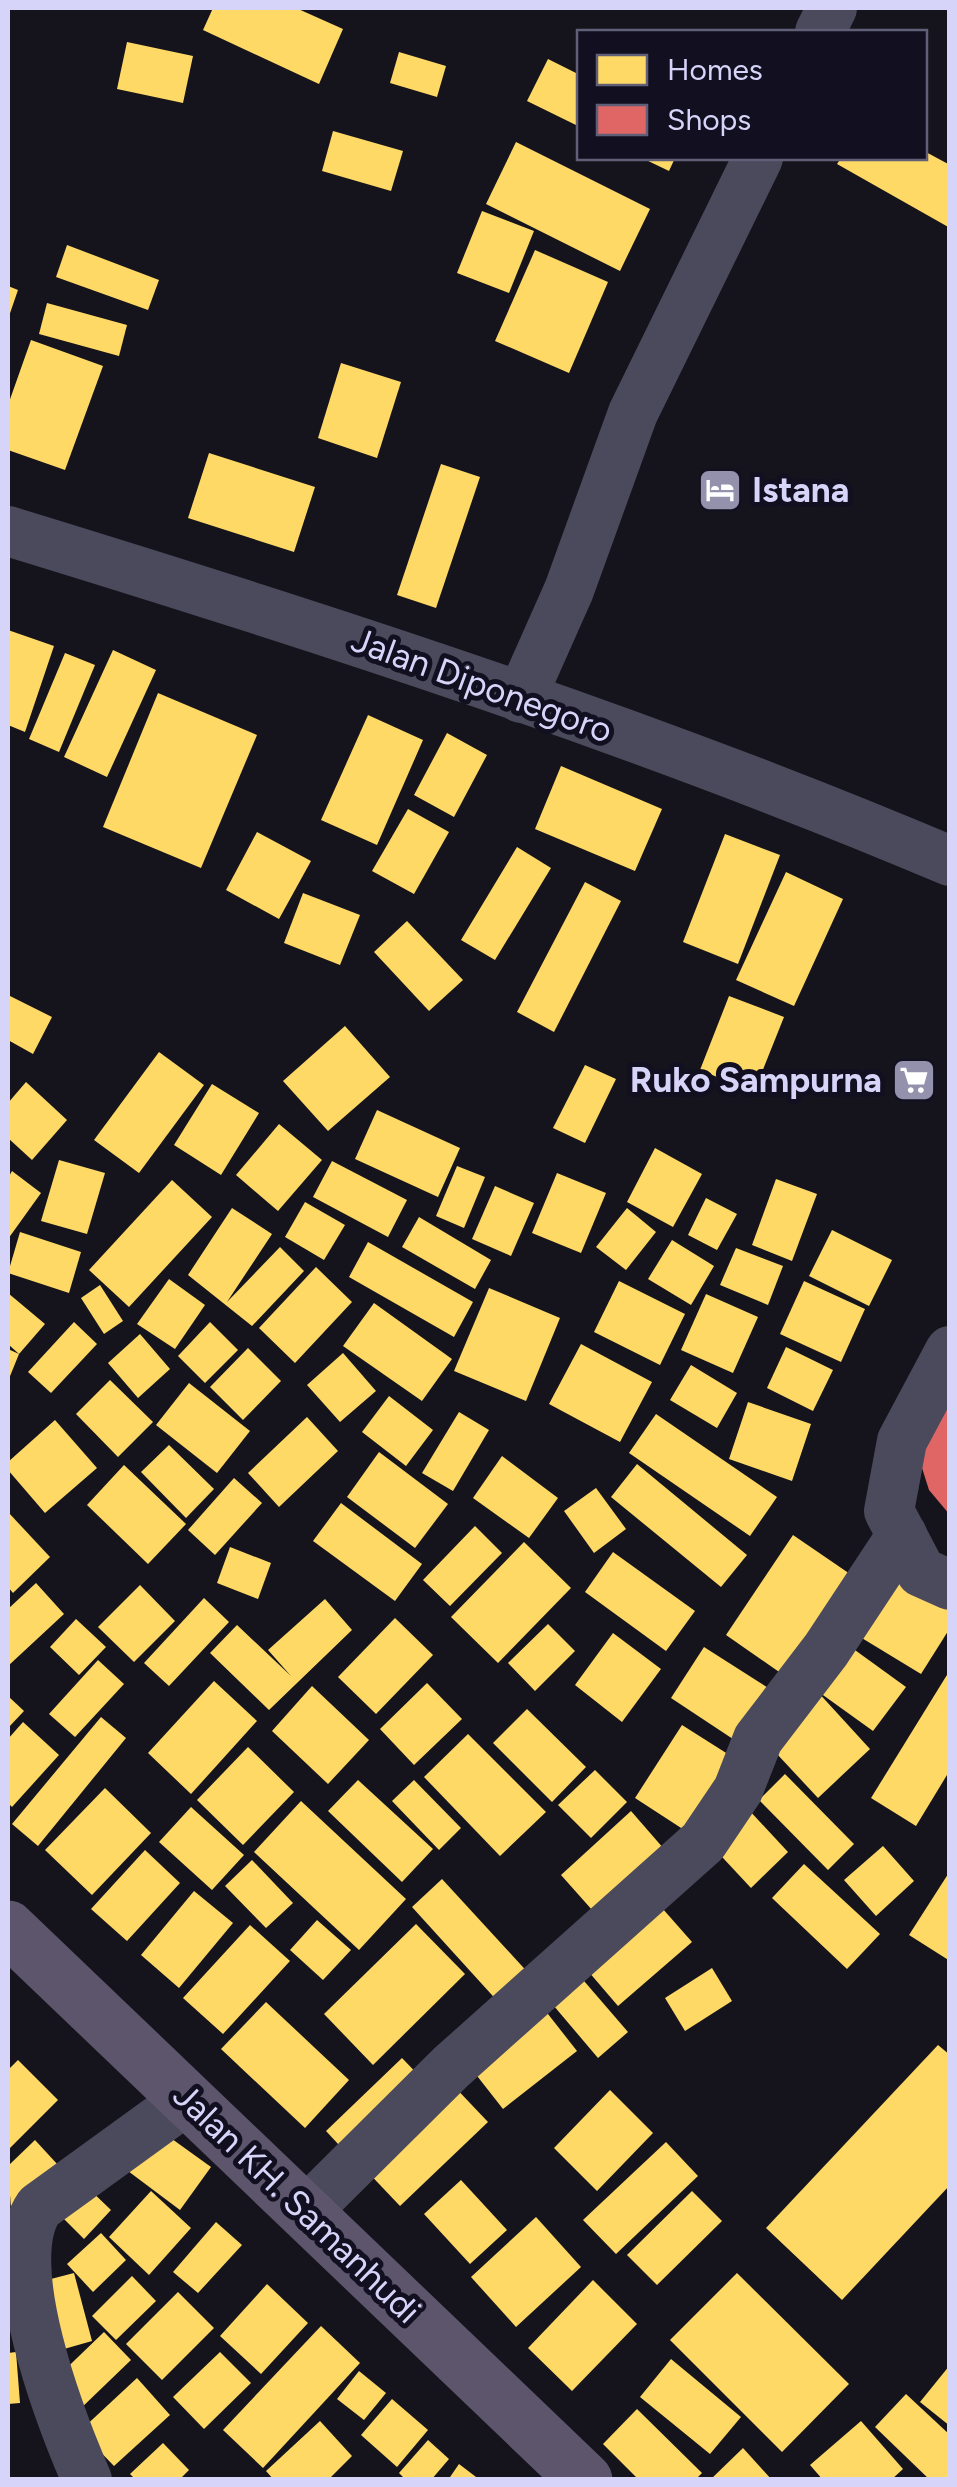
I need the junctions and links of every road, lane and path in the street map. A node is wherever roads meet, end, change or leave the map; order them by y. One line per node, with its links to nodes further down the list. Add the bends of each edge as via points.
1 (757, 160): 3 (street, via 633,413 569,590)
2 (8, 531): 3 (street, Jalan Diponegoro, via 318,626)
3 (521, 698): 4 (street, Jalan Diponegoro)
4 (950, 861)
5 (950, 1351): 6 (street, via 902,1441 889,1511)
6 (902, 1534): 7 (street, via 922,1572); 10 (street, via 758,1740 738,1790 702,1842 451,2067)
7 (950, 1585)
8 (8, 1928): 9 (main road, Jalan KH. Samanhudi)
9 (188, 2099): 10 (main road, Jalan KH. Samanhudi); 11 (street, via 39,2207 23,2235 18,2272 47,2387)
10 (306, 2211): 12 (main road, Jalan KH. Samanhudi)
11 (88, 2480)
12 (585, 2480)

